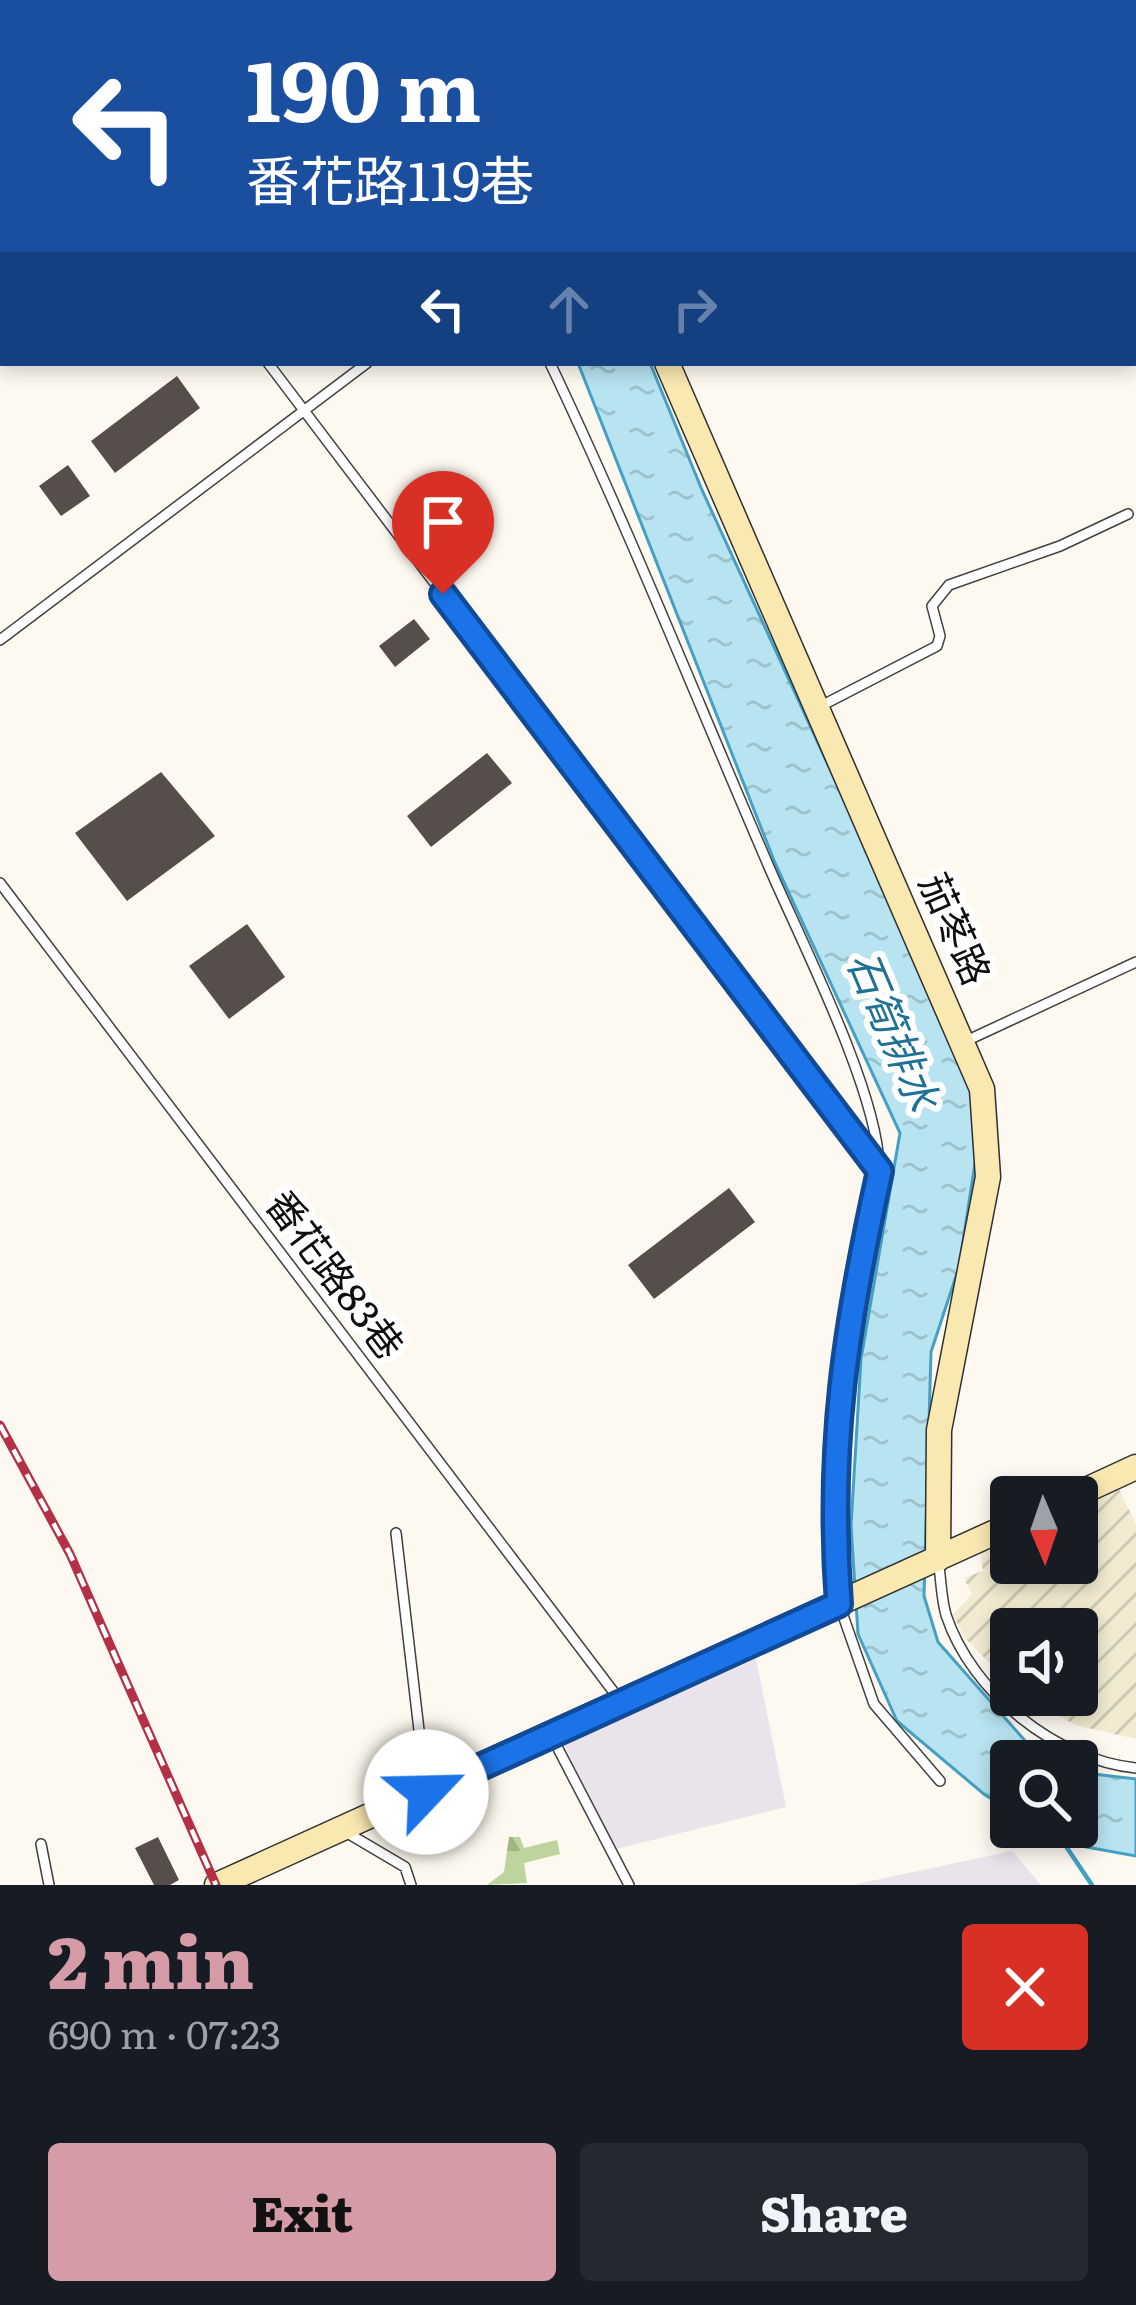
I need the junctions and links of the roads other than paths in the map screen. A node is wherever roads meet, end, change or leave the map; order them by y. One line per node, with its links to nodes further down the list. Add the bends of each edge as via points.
1 (270, 366): 5 (lane)
2 (363, 366): 5 (lane)
3 (551, 366): 12 (lane, via 630,531 824,992 879,1138)
4 (669, 366): 8 (street, 茄苳路)
5 (304, 410): 7 (lane); 12 (lane)
6 (1128, 514): 8 (lane, via 949,585 932,606 937,646)
7 (0, 640)
8 (818, 708): 11 (street, 茄苳路)
9 (0, 883): 19 (lane, 番花路83巷)
10 (1136, 962): 11 (lane)
11 (966, 1041): 17 (street, 茄苳路, via 986,1106 988,1178 939,1430)
12 (880, 1171): 18 (street, via 838,1393 831,1499)
13 (1136, 1467): 14 (street)
14 (1098, 1485)
15 (396, 1533): 23 (lane)
16 (990, 1535): 17 (street)
17 (938, 1559): 18 (street); 21 (lane, via 945,1613 986,1682 1043,1736)
18 (839, 1604): 19 (street); 22 (lane, via 874,1704)
19 (622, 1703): 20 (street)
20 (552, 1737): 23 (street); 29 (lane)
21 (1136, 1768)
22 (940, 1781)
23 (426, 1792): 24 (street)
24 (340, 1828): 26 (street); 28 (lane, via 404,1868)
25 (41, 1844): 27 (lane)
26 (219, 1884)
27 (49, 1885)
28 (411, 1885)
29 (628, 1885)

